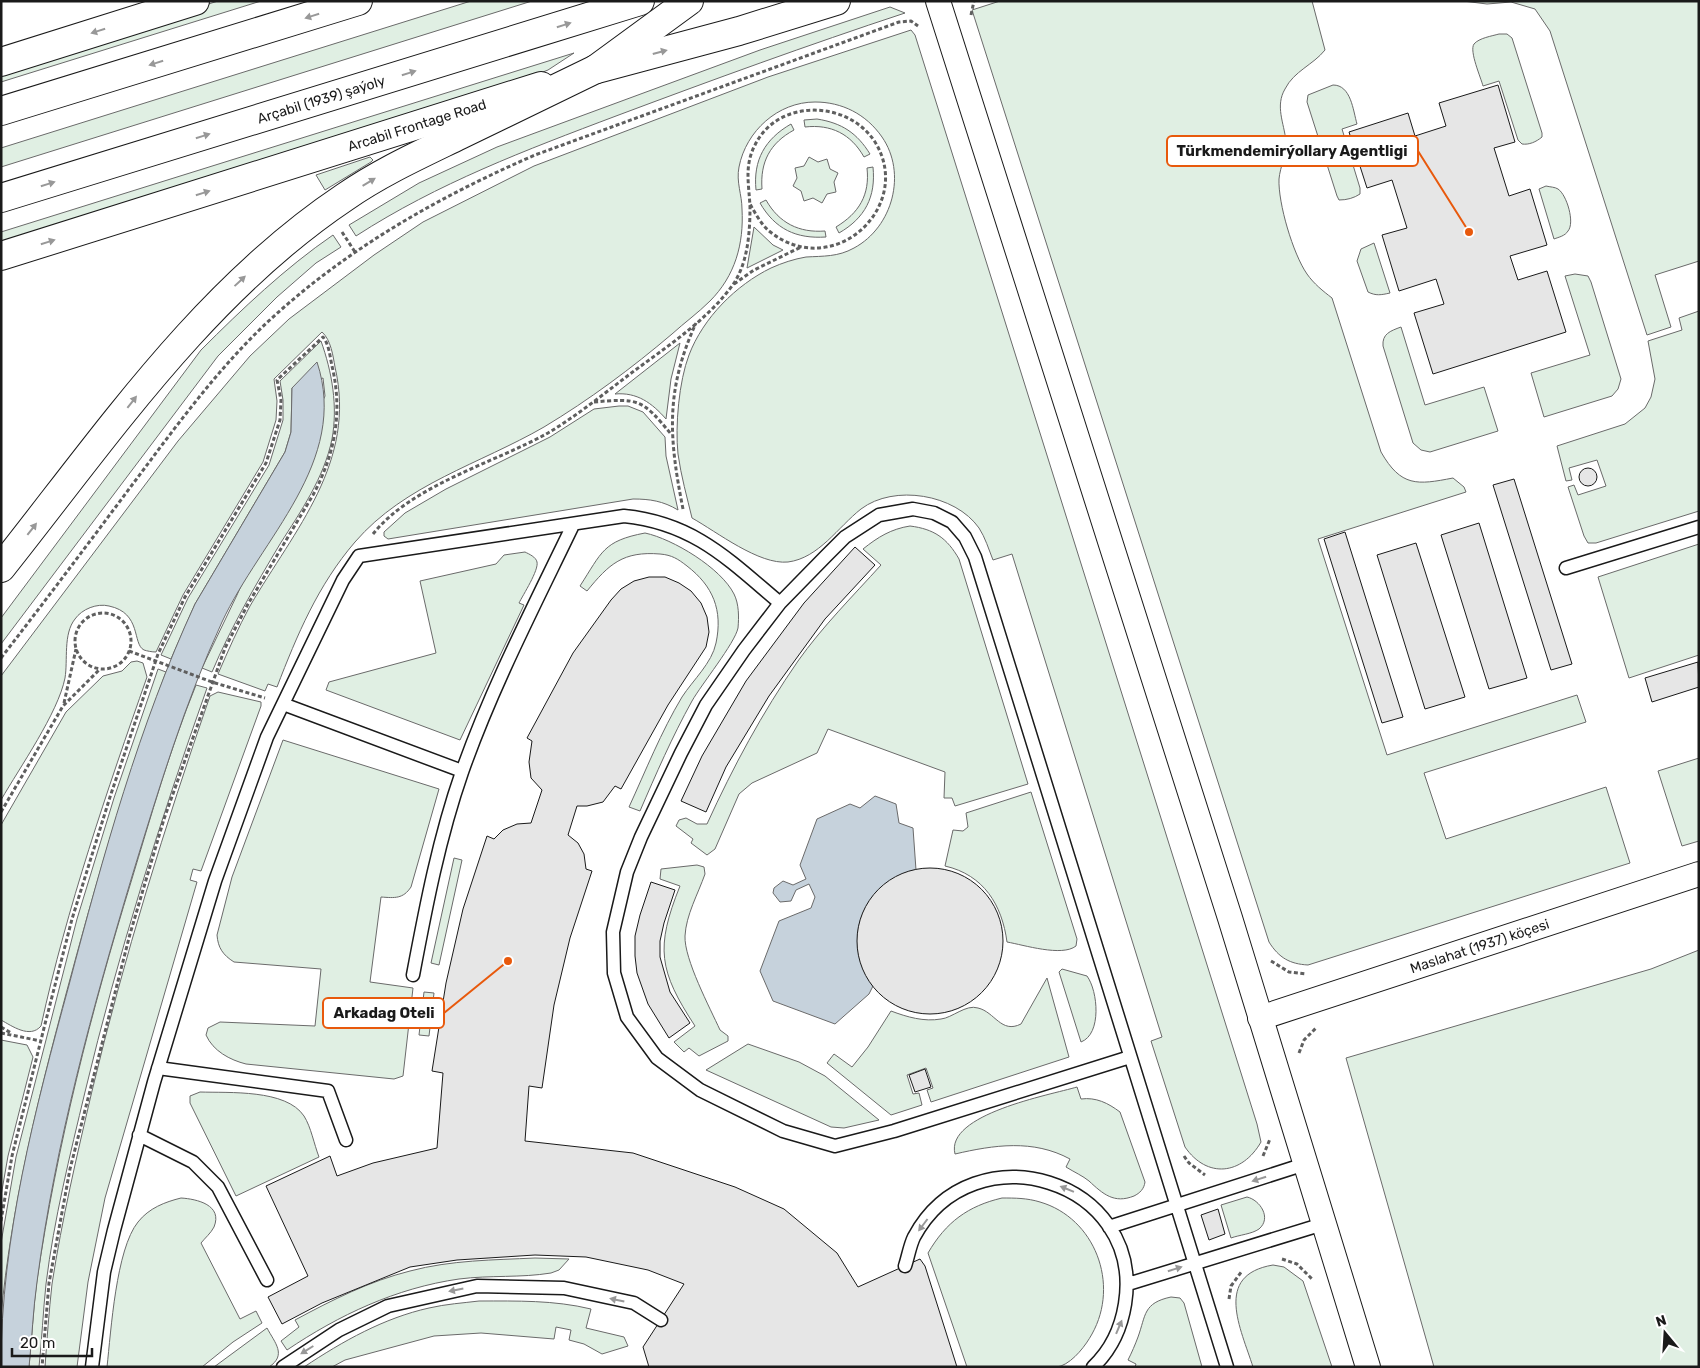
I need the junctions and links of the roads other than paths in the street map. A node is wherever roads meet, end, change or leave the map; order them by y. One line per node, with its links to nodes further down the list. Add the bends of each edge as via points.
1 (195, 1): 7 (main road, one-way to 7)
2 (358, 1): 9 (main road, one-way to 9)
3 (640, 1): 10 (main road, Arçabil (1939) şaýoly, one-way to 3)
4 (689, 1): 8 (main road)
5 (836, 1): 8 (main road, Arcabil Frontage Road, one-way to 5)
6 (938, 1): 21 (street)
7 (1, 62)
8 (596, 69): 11 (main road, Arcabil Frontage Road, one-way to 8); 14 (main road, one-way to 8, via 190,332 254,267 345,197 399,165)
9 (1, 111)
10 (1, 198)
11 (1, 256)
12 (573, 525): 16 (lane, via 624,516 649,519 683,530 724,557); 17 (lane, via 358,556 343,580); 18 (lane, via 522,630)
13 (1699, 527): 15 (lane)
14 (1, 568)
15 (1566, 568)
16 (780, 603): 22 (lane, via 845,537 879,515 913,509 934,513 952,522 965,537 975,557); 22 (lane, via 706,705 627,872 613,932 614,973 627,1017 657,1058 700,1090 783,1131 835,1146 894,1131)
17 (283, 704): 18 (lane); 23 (lane, via 267,737 215,881)
18 (462, 771): 20 (lane, via 430,884)
19 (1699, 874): 21 (street, Maslahat (1937) köçesi)
20 (413, 975)
21 (1260, 1018): 26 (street)
22 (1130, 1057): 36 (lane)
23 (158, 1068): 24 (lane); 25 (lane, via 328,1091)
24 (140, 1135): 30 (lane, via 193,1162 218,1187); 33 (lane, via 104,1272)
25 (346, 1140)
26 (1305, 1164): 27 (street); 28 (lane, one-way to 28)
27 (1323, 1224): 31 (lane, one-way to 27); 37 (street)
28 (1109, 1227): 29 (lane, one-way to 29, via 1076,1193 1041,1178 1003,1176 967,1186 936,1207 914,1237); 31 (lane, via 1121,1250)
29 (905, 1266)
30 (267, 1280)
31 (1128, 1284): 35 (lane, one-way to 31, via 1105,1355 1122,1323)
32 (661, 1320): 34 (lane, one-way to 34, via 634,1303 564,1288 477,1286 388,1306 339,1330)
33 (92, 1367)
34 (283, 1367)
35 (1092, 1367)
36 (1227, 1367)
37 (1368, 1367)

